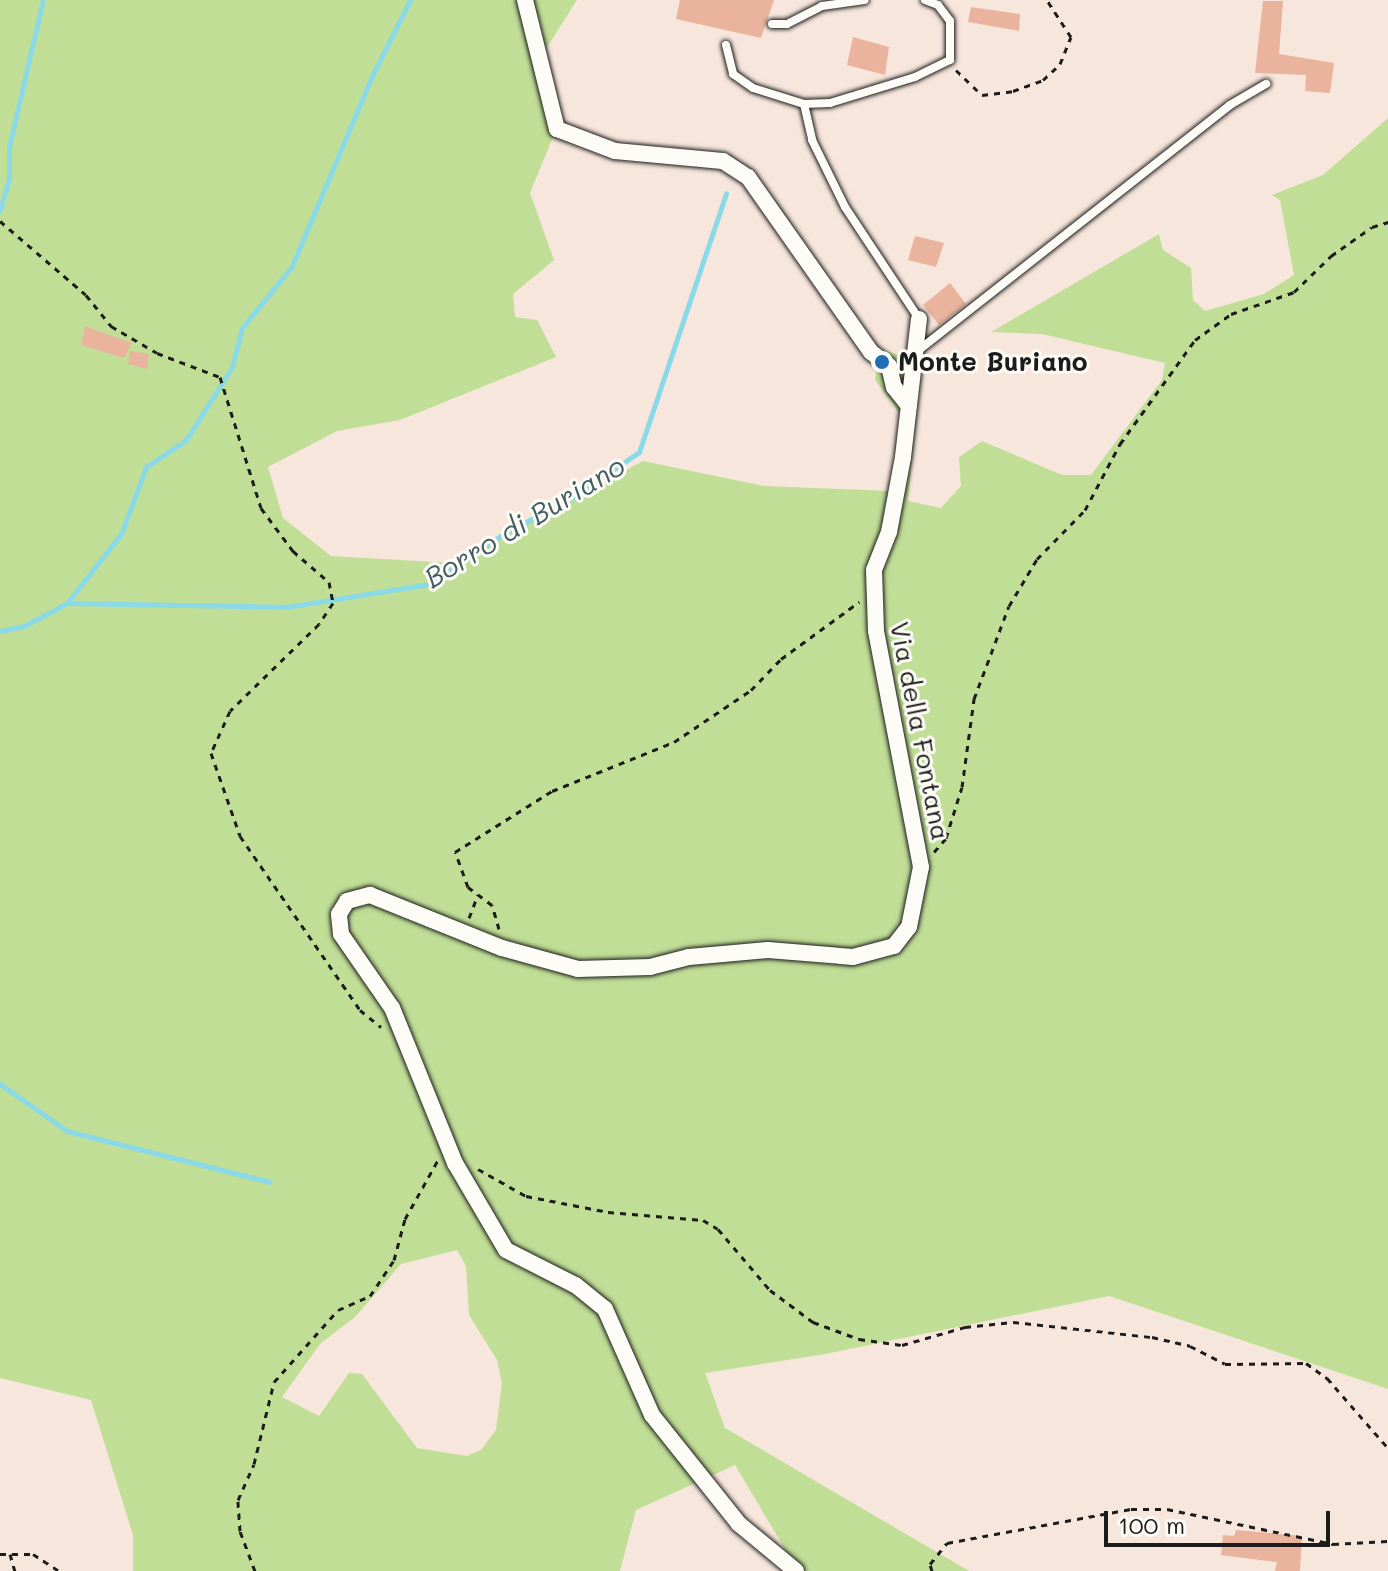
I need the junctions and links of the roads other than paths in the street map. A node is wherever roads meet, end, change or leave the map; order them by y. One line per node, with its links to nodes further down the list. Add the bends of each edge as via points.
1 (525, 0): 11 (street, via 557,129 615,151 723,161 748,177 871,352)
2 (865, 0): 4 (lane)
3 (925, 0): 8 (lane, via 938,5 950,21 950,60 869,93)
4 (820, 3): 5 (lane, via 787,24)
5 (772, 24)
6 (726, 45): 8 (lane, via 733,74 753,88)
7 (1266, 84): 10 (lane, via 1230,105)
8 (804, 104): 9 (lane, via 812,140 845,207)
9 (919, 319): 10 (street, Via della Fontana)
10 (914, 361): 11 (street); 12 (street, Via della Fontana)
11 (889, 366): 12 (street, via 894,387)
12 (909, 406): 13 (street, Via della Fontana, via 889,532 874,570 876,631 921,867 909,927 894,946 876,954 727,952 610,970 546,963 370,895 347,901 339,914 341,934 392,1008 455,1163 506,1250 575,1285 605,1309 652,1415 739,1524)
13 (796, 1571)

